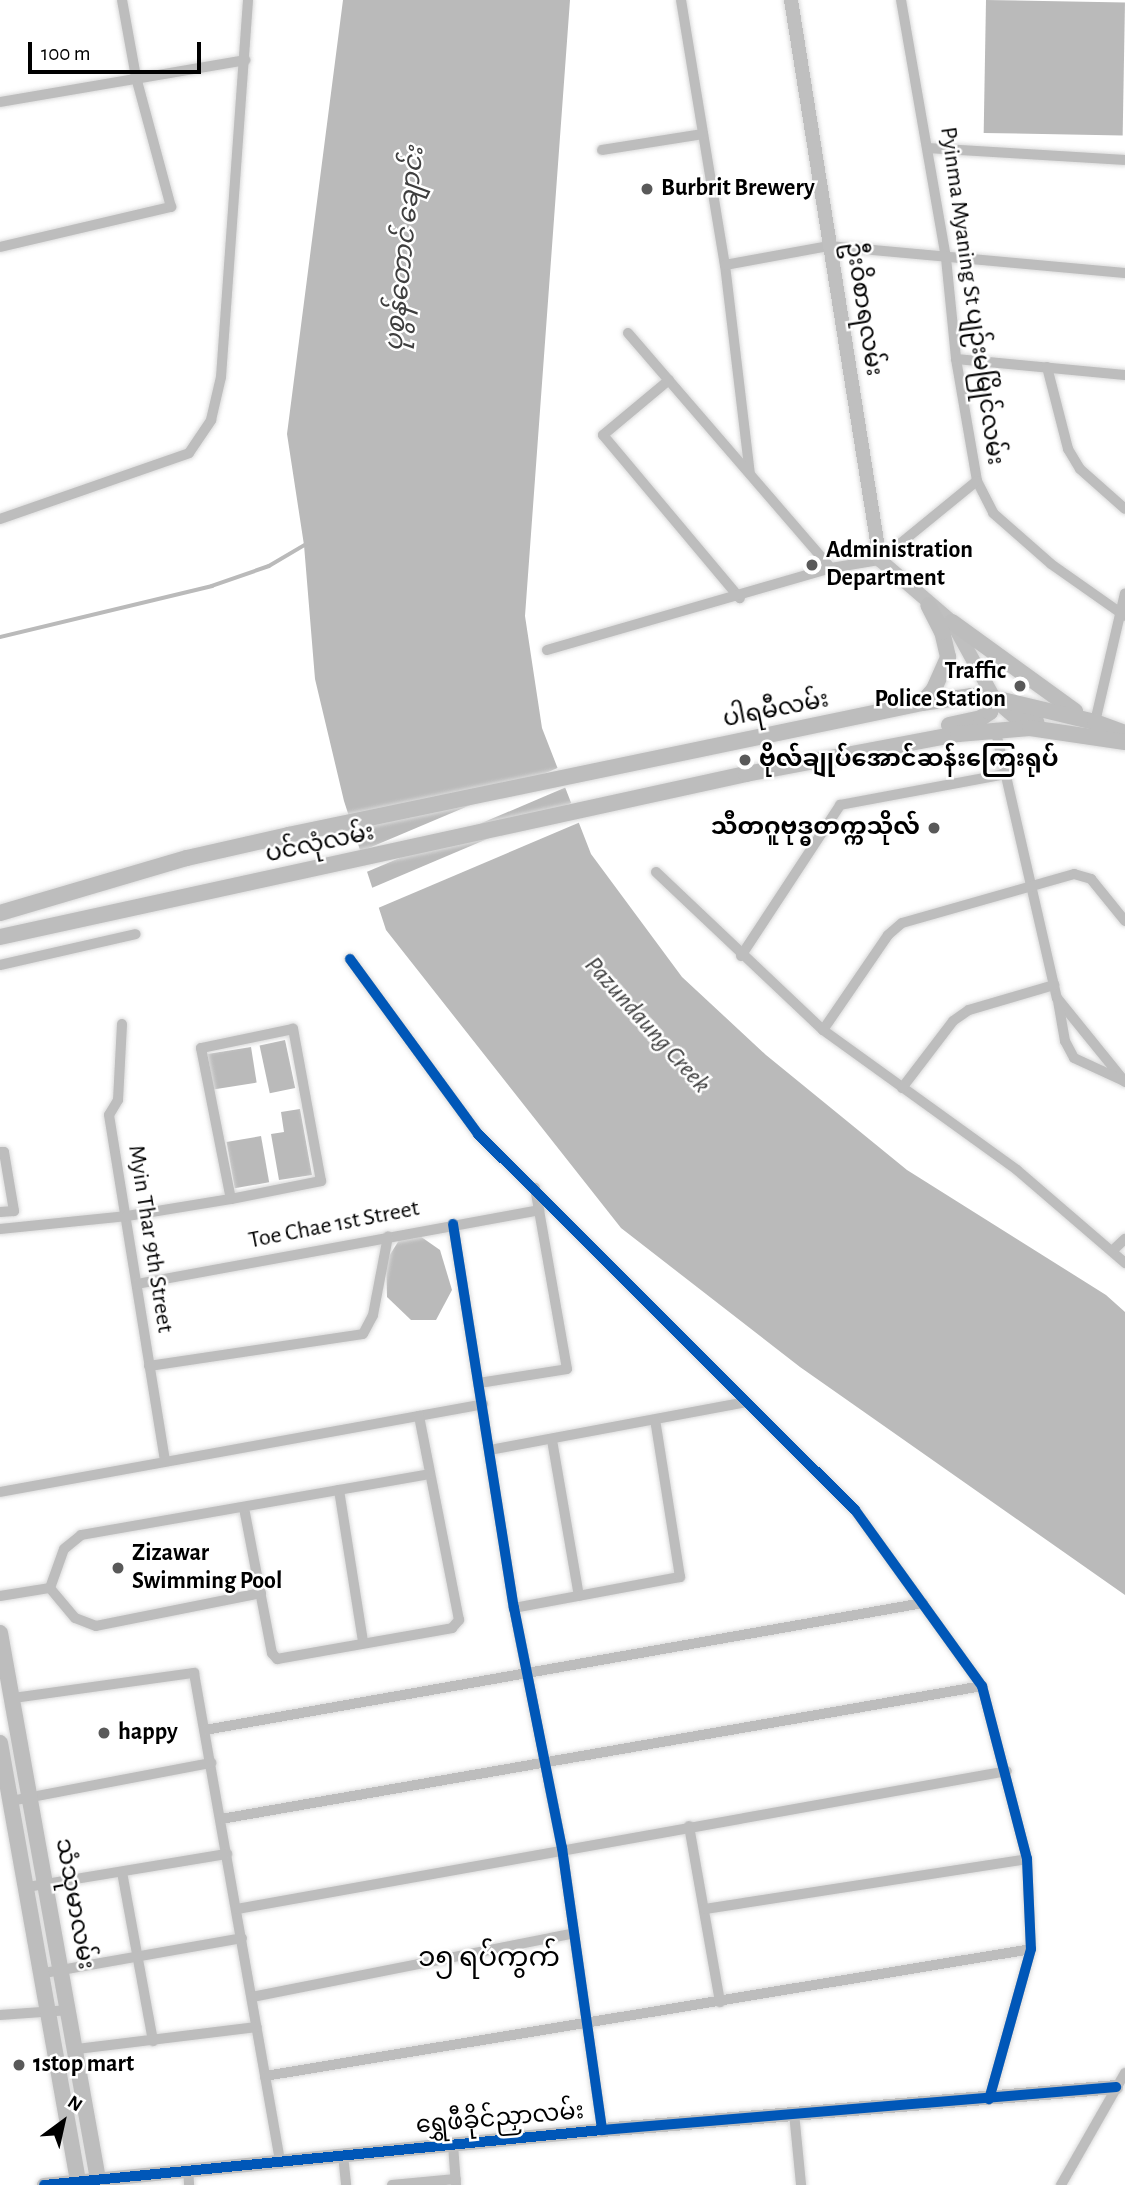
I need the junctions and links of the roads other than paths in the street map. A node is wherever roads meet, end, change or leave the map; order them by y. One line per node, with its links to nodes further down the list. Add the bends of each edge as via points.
1 (122, 0): 7 (street)
2 (247, 0): 6 (street)
3 (681, 0): 9 (street)
4 (791, 0): 13 (street, ဦးဝိစာရလမ်း)
5 (901, 0): 10 (street, Pyinma Myaning St ပျဉ်းမမြိုင်လမ်း)
6 (246, 60): 7 (street); 26 (street, via 220,377 211,420 189,453)
7 (136, 77): 8 (street); 14 (street, via 171,207)
8 (0, 102)
9 (703, 134): 11 (street); 16 (street)
10 (928, 148): 12 (street); 15 (street, Pyinma Myaning St ပျဉ်းမမြိုင်လမ်း)
11 (602, 150)
12 (1125, 160)
13 (829, 246): 15 (street); 16 (street); 27 (street, ဦးဝိစာရလမ်း)
14 (0, 247)
15 (946, 258): 17 (street); 19 (street, Pyinma Myaning St ပျဉ်းမမြိုင်လမ်း)
16 (725, 265): 23 (street)
17 (1125, 273)
18 (628, 334): 22 (street)
19 (956, 359): 20 (street); 24 (street, Pyinma Myaning St ပျဉ်းမမြိုင်လမ်း)
20 (1047, 368): 21 (street); 25 (street, via 1068,449 1080,469)
21 (1125, 375)
22 (669, 380): 23 (street); 30 (street, via 603,435)
23 (750, 474): 28 (street)
24 (977, 481): 27 (street); 32 (street, Pyinma Myaning St ပျဉ်းမမြိုင်လမ်း, via 993,513)
25 (1125, 509)
26 (0, 519)
27 (880, 560): 28 (street); 31 (street)
28 (831, 568): 30 (street)
29 (1125, 593): 32 (street)
30 (740, 597): 34 (street)
31 (928, 605): 33 (street); 36 (main road, via 948,657 934,690)
32 (1122, 615): 37 (street)
33 (952, 622): 35 (street); 37 (main road, via 1062,705)
34 (547, 650)
35 (994, 698): 36 (main road, via 971,696); 37 (main road); 39 (main road, via 1016,717); 43 (main road, via 990,712 981,718 823,748)
36 (922, 703): 42 (main road, ပါရမီလမ်း)
37 (1096, 722): 40 (main road)
38 (995, 728): 39 (main road); 43 (main road); 44 (street)
39 (1063, 731): 41 (main road)
40 (1125, 733)
41 (1125, 742)
42 (639, 760): 47 (main road, ပင်လုံလမ်း, via 187,858)
43 (746, 774): 50 (main road, ပင်လုံလမ်း)
44 (1006, 774): 46 (street); 51 (street, via 840,805)
45 (656, 872): 51 (street)
46 (1031, 887): 48 (street, via 1083,875); 54 (street); 57 (street, via 902,923 888,935)
47 (0, 913)
48 (1125, 921)
49 (136, 934): 53 (street)
50 (0, 937)
51 (741, 956): 57 (street)
52 (350, 959): 61 (street, via 451,1101)
53 (0, 965)
54 (1054, 985): 55 (street); 59 (street, via 969,1010 953,1021)
55 (1057, 998): 58 (street); 58 (street, via 1065,1041 1074,1058)
56 (122, 1024): 65 (street, Myin Thar 9th Street, via 118,1100 109,1115)
57 (823, 1030): 59 (street)
58 (1125, 1082)
59 (902, 1087): 70 (street, via 1017,1170)
60 (0, 1152): 64 (street, via 4,1152 14,1211)
61 (535, 1188): 63 (street); 75 (street)
62 (231, 1199): 62 (street, via 201,1048 293,1029 321,1181); 65 (street)
63 (539, 1210): 66 (street, Toe Chae 1st Street); 74 (street, via 567,1369)
64 (0, 1212)
65 (127, 1216): 67 (street); 72 (street, Myin Thar 9th Street)
66 (453, 1224): 68 (street, Toe Chae 1st Street); 74 (street)
67 (0, 1229)
68 (388, 1236): 72 (street, Toe Chae 1st Street); 73 (street, via 373,1315 363,1334)
69 (1125, 1239): 70 (street)
70 (1112, 1251): 71 (street)
71 (1125, 1264)
72 (137, 1284): 73 (street, Myin Thar 9th Street)
73 (149, 1366): 81 (street, Myin Thar 9th Street)
74 (479, 1383): 76 (street)
75 (746, 1402): 78 (street); 90 (street, via 855,1510)
76 (483, 1404): 77 (street); 80 (street)
77 (419, 1416): 81 (street); 82 (street)
78 (655, 1420): 79 (street); 89 (street, via 680,1577)
79 (552, 1440): 80 (street); 89 (street)
80 (490, 1450): 91 (street)
81 (165, 1462): 84 (street)
82 (429, 1474): 83 (street); 93 (street, via 459,1620 452,1628)
83 (339, 1490): 85 (street); 93 (street)
84 (0, 1492)
85 (244, 1508): 86 (street, via 81,1535 64,1549); 87 (street)
86 (50, 1588): 87 (street, via 75,1618 96,1626); 88 (street)
87 (261, 1593): 93 (street, via 277,1659)
88 (0, 1596)
89 (579, 1596): 91 (street)
90 (923, 1602): 94 (street); 95 (street)
91 (514, 1608): 94 (street)
92 (0, 1633): 96 (main road, သံသုမာလမ်း)
93 (363, 1642)
94 (528, 1672): 97 (street); 99 (street)
95 (982, 1686): 99 (street); 102 (street)
96 (13, 1698): 97 (street, via 194,1673); 101 (main road, သံသုမာလမ်း)
97 (205, 1730): 100 (street)
98 (0, 1743): 103 (main road, သံသုမာလမ်း)
99 (545, 1761): 106 (street); 108 (street)
100 (211, 1763): 104 (street); 106 (street)
101 (26, 1770): 103 (street); 104 (main road, သံသုမာလမ်း)
102 (1007, 1771): 107 (street); 110 (street)
103 (3, 1774): 105 (main road, သံသုမာလမ်း)
104 (31, 1797): 105 (street); 112 (main road, သံသုမာလမ်း)
105 (11, 1801): 113 (main road, သံသုမာလမ်း)
106 (221, 1819): 109 (street)
107 (689, 1826): 108 (street); 115 (street)
108 (562, 1849): 114 (street); 116 (street)
109 (227, 1854): 111 (street); 114 (street)
110 (1027, 1859): 115 (street); 118 (street)
111 (122, 1872): 112 (street); 119 (street)
112 (47, 1884): 113 (street); 120 (main road, သံသုမာလမ်း)
113 (27, 1887): 121 (main road, သံသုမာလမ်း)
114 (236, 1909): 117 (street)
115 (705, 1909): 123 (street)
116 (574, 1933): 122 (street); 127 (street)
117 (242, 1938): 119 (street); 122 (street)
118 (1031, 1949): 123 (street); 134 (street)
119 (138, 1958): 120 (street); 129 (street)
120 (64, 1969): 121 (street); 124 (main road, သံသုမာလမ်း)
121 (44, 1973): 125 (main road, သံသုမာလမ်း)
122 (252, 1997): 128 (street)
123 (720, 2002): 127 (street)
124 (70, 2010): 125 (street); 130 (main road, သံသုမာလမ်း)
125 (50, 2011): 126 (street); 143 (main road, သံသုမာလမ်း)
126 (0, 2015)
127 (587, 2023): 132 (street); 136 (street)
128 (257, 2027): 129 (street); 132 (street)
129 (153, 2041): 130 (street)
130 (76, 2049): 141 (main road, သံသုမာလမ်း)
131 (1125, 2073): 133 (street)
132 (265, 2076): 139 (street)
133 (1116, 2087): 134 (street, ရွှေဖီခိုင်ညှာလမ်း); 149 (street)
134 (989, 2099): 135 (street, ရွှေဖီခိုင်ညှာလမ်း)
135 (794, 2113): 136 (street, ရွှေဖီခိုင်ညှာလမ်း); 148 (street)
136 (602, 2130): 137 (street, ရွှေဖီခိုင်ညှာလမ်း)
137 (453, 2145): 138 (street, ရွှေဖီခိုင်ညှာလမ်း); 142 (street)
138 (343, 2155): 139 (street, ရွှေဖီခိုင်ညှာလမ်း); 146 (street)
139 (280, 2161): 140 (street, ရွှေဖီခိုင်ညှာလမ်း)
140 (188, 2169): 141 (street, ရွှေဖီခိုင်ညှာလမ်း); 145 (street)
141 (98, 2182): 143 (street, ရွှေဖီခိုင်ညှာလမ်း)
142 (456, 2182): 147 (street)
143 (78, 2183): 144 (street, ရွှေဖီခိုင်ညှာလမ်း)
144 (44, 2185)
145 (189, 2185)
146 (346, 2185)
147 (392, 2185)
148 (801, 2185)
149 (1061, 2185)

